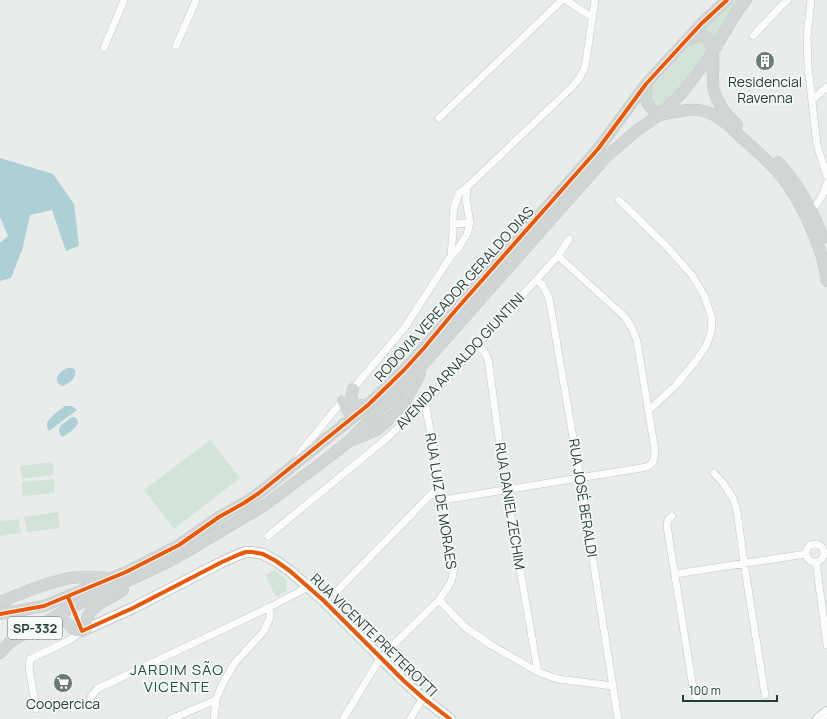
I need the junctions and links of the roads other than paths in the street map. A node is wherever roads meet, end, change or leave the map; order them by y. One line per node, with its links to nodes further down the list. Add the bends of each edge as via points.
1 (124, 0): 15 (street)
2 (196, 0): 14 (street)
3 (562, 0): 22 (street)
4 (566, 0): 10 (street)
5 (595, 0): 10 (street)
6 (727, 0): 13 (main road, RODOVIA VEREADOR GERALDO DIAS / SP-332)
7 (746, 0): 11 (main road, RODOVIA VEREADOR GERALDO DIAS / SP-332)
8 (788, 0): 12 (street)
9 (811, 0): 20 (street, via 807,37)
10 (593, 18): 25 (street, via 585,67 580,77)
11 (728, 28): 16 (main road, RODOVIA VEREADOR GERALDO DIAS / SP-332); 17 (main road)
12 (753, 36)
13 (686, 40): 16 (main road, via 703,35 711,43); 18 (main road, RODOVIA VEREADOR GERALDO DIAS / SP-332)
14 (176, 46)
15 (104, 48)
16 (713, 52): 17 (main road); 21 (main road, RODOVIA VEREADOR GERALDO DIAS / SP-332, via 682,94)
17 (713, 82): 27 (main road, via 718,102 724,111 788,173)
18 (646, 84): 21 (main road, via 645,96 648,106); 41 (main road, RODOVIA VEREADOR GERALDO DIAS / SP-332, via 598,149 424,348)
19 (827, 87): 20 (street)
20 (812, 100): 23 (street, via 817,145)
21 (659, 115): 27 (main road, via 692,110 704,111 718,117 757,151); 37 (main road, RODOVIA VEREADOR GERALDO DIAS / SP-332, via 606,156)
22 (439, 118)
23 (827, 176)
24 (827, 182): 27 (street, via 820,199)
25 (468, 187): 28 (street, via 466,199); 29 (street, via 459,193 454,207)
26 (619, 200): 42 (street, via 692,275 704,295 712,318 711,333 706,346 675,386)
27 (808, 211): 31 (main road, via 818,223); 35 (main road)
28 (470, 223): 29 (street); 32 (street, via 467,234)
29 (453, 224): 32 (street)
30 (569, 239): 33 (street, AVENIDA ARNALDO GIUNTINI)
31 (827, 249)
32 (451, 256): 38 (street, via 405,327)
33 (558, 256): 34 (street, AVENIDA ARNALDO GIUNTINI); 42 (street, via 625,317 632,328 637,341)
34 (537, 280): 36 (street, AVENIDA ARNALDO GIUNTINI); 53 (street, RUA JOSÉ BERALDI, via 549,298)
35 (827, 281)
36 (477, 345): 40 (street, AVENIDA ARNALDO GIUNTINI); 55 (street, RUA DANIEL ZECHIM, via 488,358)
37 (425, 363): 44 (main road); 48 (main road, RODOVIA VEREADOR GERALDO DIAS / SP-332)
38 (353, 389): 39 (street); 41 (main road, via 351,396 354,405)
39 (343, 400): 43 (main road); 50 (street, via 302,450)
40 (425, 402): 44 (street, AVENIDA ARNALDO GIUNTINI); 54 (street, RUA LUIZ DE MORAES)
41 (368, 405): 43 (main road, RODOVIA VEREADOR GERALDO DIAS / SP-332)
42 (648, 412): 53 (street, via 655,451 652,464)
43 (352, 418): 46 (main road, RODOVIA VEREADOR GERALDO DIAS / SP-332)
44 (394, 422): 45 (main road); 47 (street, AVENIDA ARNALDO GIUNTINI)
45 (378, 429): 47 (street); 48 (main road)
46 (336, 430): 48 (main road, via 338,442); 49 (main road, RODOVIA VEREADOR GERALDO DIAS / SP-332)
47 (387, 438): 58 (street, AVENIDA ARNALDO GIUNTINI)
48 (345, 444): 51 (main road, RODOVIA VEREADOR GERALDO DIAS / SP-332)
49 (314, 448): 50 (main road, RODOVIA VEREADOR GERALDO DIAS / SP-332); 51 (main road, via 319,457)
50 (291, 468): 66 (main road, RODOVIA VEREADOR GERALDO DIAS / SP-332, via 259,493 179,545)
51 (312, 470): 67 (main road, RODOVIA VEREADOR GERALDO DIAS / SP-332, via 265,505 178,556)
52 (714, 473): 64 (street, via 733,498)
53 (580, 478): 55 (street); 82 (street, RUA JOSÉ BERALDI)
54 (440, 485): 56 (street, RUA LUIZ DE MORAES); 69 (street)
55 (506, 489): 56 (street); 81 (street, RUA DANIEL ZECHIM)
56 (443, 500): 70 (street, RUA LUIZ DE MORAES, via 454,569 451,582)
57 (672, 516): 65 (street, via 667,526)
58 (268, 536)
59 (818, 544): 60 (street); 61 (street, via 809,546); 62 (street)
60 (827, 544)
61 (806, 554): 63 (street, via 809,560); 64 (street)
62 (825, 557): 63 (street)
63 (816, 562): 77 (street)
64 (744, 563): 65 (street); 83 (street)
65 (675, 574): 86 (street, via 694,694)
66 (114, 578): 71 (main road, via 72,578 38,587); 73 (main road, RODOVIA VEREADOR GERALDO DIAS / SP-332, via 44,606)
67 (130, 579): 74 (main road, RODOVIA VEREADOR GERALDO DIAS / SP-332); 75 (main road, via 122,591 95,606 87,617)
68 (308, 587): 72 (street); 75 (street, RUA VICENTE PRETEROTTI, via 276,561 263,554 246,552); 80 (street, RUA VICENTE PRETEROTTI)
69 (335, 593)
70 (439, 600): 78 (street, RUA LUIZ DE MORAES); 81 (street, via 465,627 484,641)
71 (0, 602)
72 (270, 607): 84 (street, via 97,689); 87 (street, via 270,617 264,631 234,664 220,687)
73 (5, 612): 76 (main road, via 15,617 19,627)
74 (36, 628): 75 (main road, via 62,621 75,630); 76 (main road, RODOVIA VEREADOR GERALDO DIAS / SP-332)
75 (84, 630): 88 (street, via 70,640 30,659)
76 (16, 638): 79 (main road, RODOVIA VEREADOR GERALDO DIAS / SP-332)
77 (827, 645)
78 (390, 648)
79 (0, 653)
80 (381, 657): 85 (street, RUA VICENTE PRETEROTTI); 92 (street)
81 (538, 672): 82 (street, via 558,679)
82 (613, 686): 95 (street, RUA JOSÉ BERALDI)
83 (765, 696)
84 (91, 697)
85 (423, 698): 93 (street); 94 (street, RUA VICENTE PRETEROTTI)
86 (698, 699)
87 (216, 700): 90 (street); 91 (street)
88 (36, 709)
89 (827, 712): 96 (street)
90 (171, 719)
91 (214, 719)
92 (343, 719)
93 (410, 719)
94 (450, 719)
95 (618, 719)
96 (818, 719)

